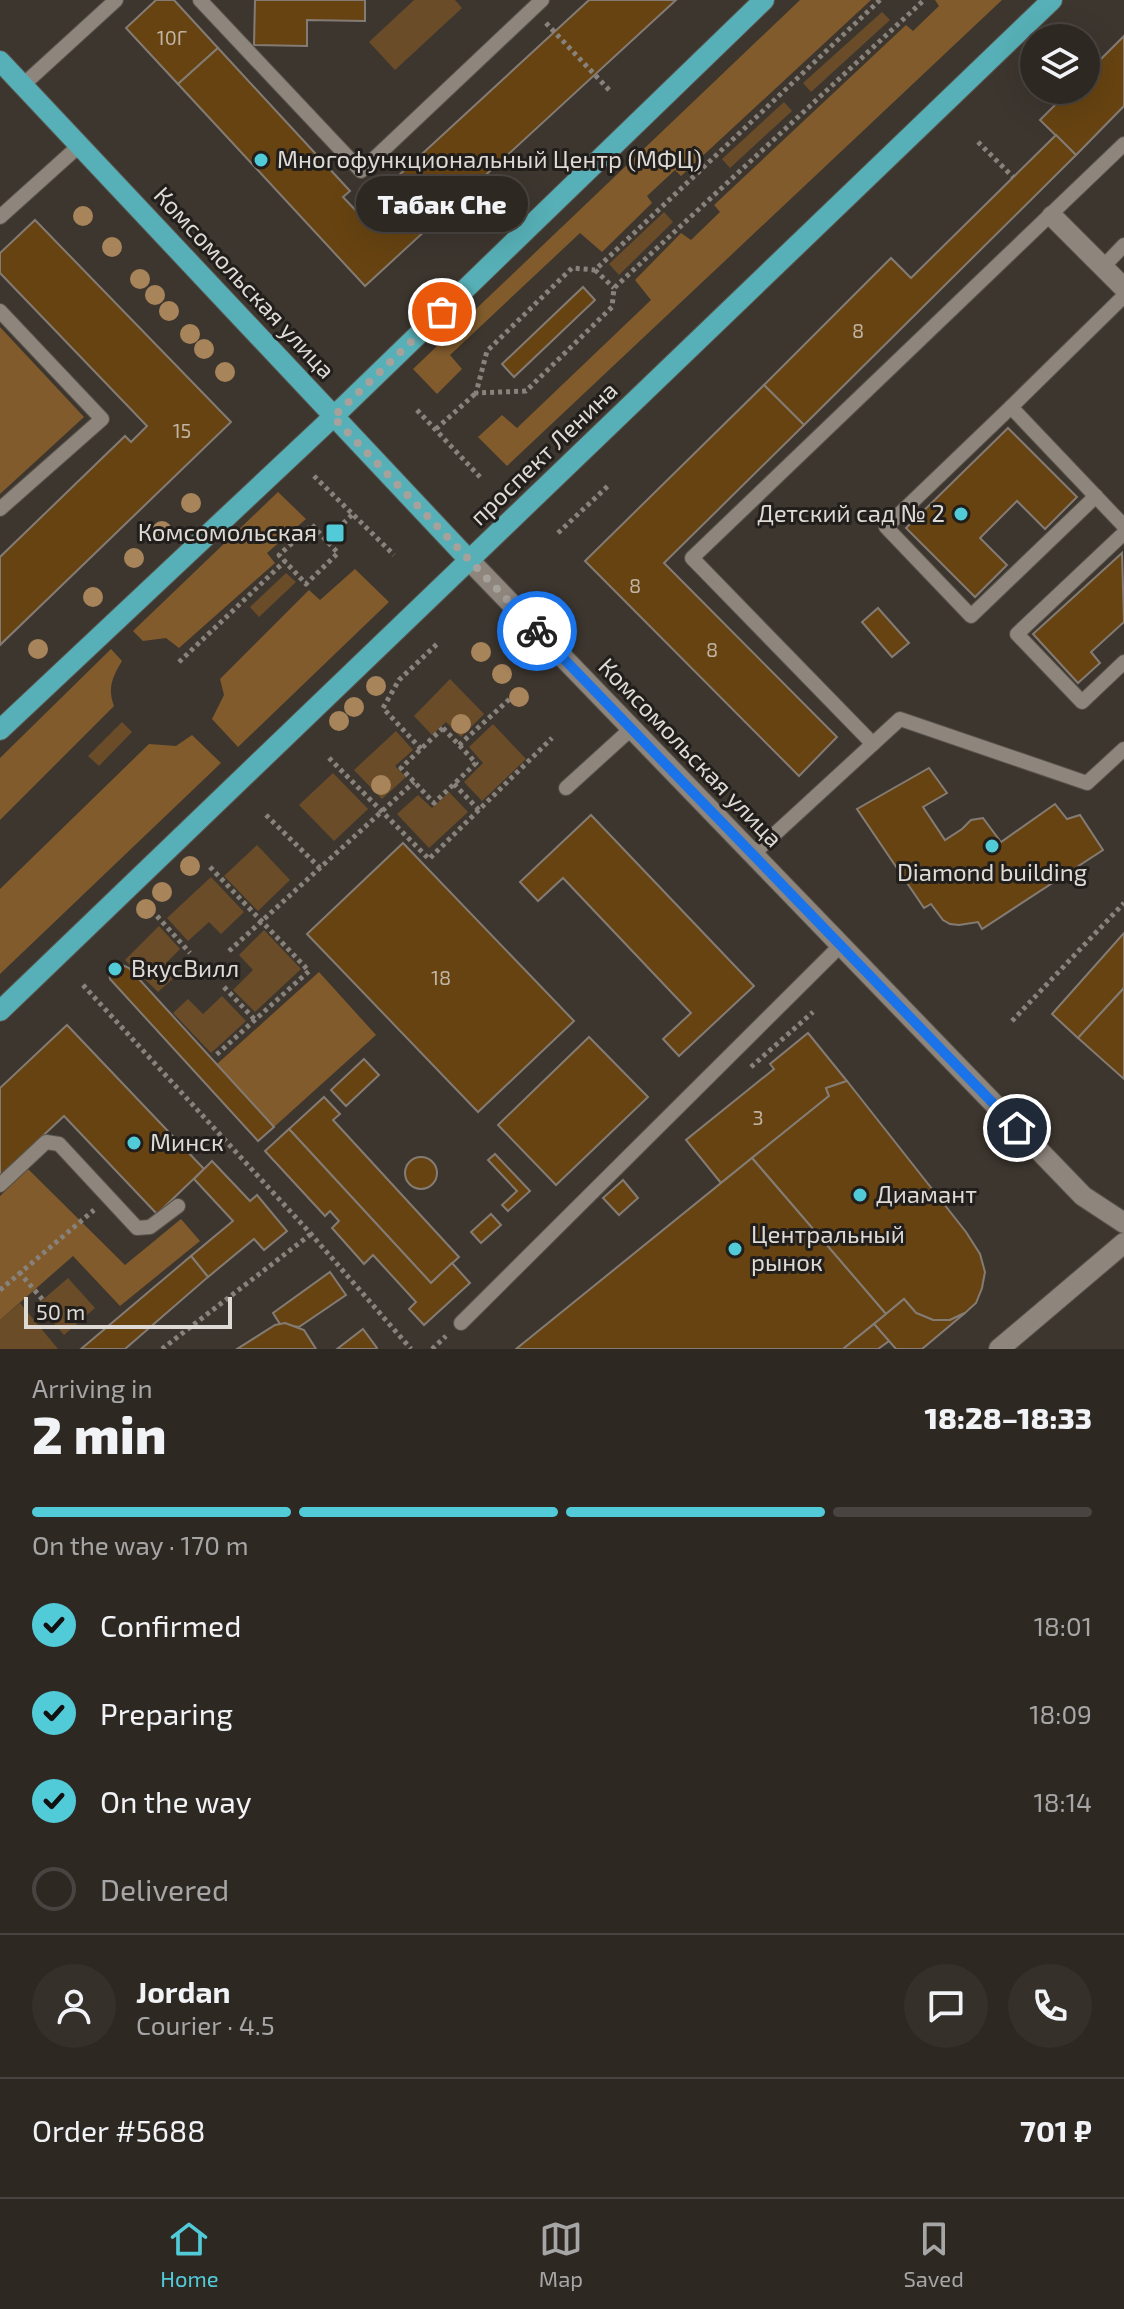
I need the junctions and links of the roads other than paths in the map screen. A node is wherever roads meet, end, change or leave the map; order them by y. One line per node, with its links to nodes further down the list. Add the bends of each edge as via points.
1 (116, 0): 7 (lane)
2 (200, 0): 5 (lane, via 361,171)
3 (764, 0): 18 (main road)
4 (1052, 0): 23 (main road, проспект Ленина)
5 (538, 4)
6 (0, 61): 7 (main road, Комсомольская улица)
7 (23, 85): 9 (main road, Комсомольская улица)
8 (1124, 144): 10 (lane)
9 (80, 145): 11 (lane); 18 (main road, Комсомольская улица)
10 (1052, 216): 13 (main road); 27 (lane, via 692,558)
11 (0, 217)
12 (1124, 245): 13 (lane)
13 (1103, 267): 14 (main road)
14 (1124, 288)
15 (1124, 296): 17 (lane)
16 (0, 311): 20 (lane, via 102,419)
17 (1011, 407): 19 (lane); 19 (lane, via 886,527 971,616)
18 (333, 417): 23 (main road, Комсомольская улица); 26 (main road)
19 (1096, 496): 21 (lane)
20 (0, 509)
21 (1124, 526)
22 (1124, 533): 24 (lane, via 1017,634 1082,702)
23 (470, 561): 25 (main road, Комсомольская улица); 32 (main road, проспект Ленина)
24 (1124, 662)
25 (631, 729): 29 (lane); 30 (main road, Комсомольская улица)
26 (0, 730)
27 (873, 744): 28 (lane, via 900,719 1087,783); 30 (lane)
28 (1124, 749)
29 (566, 788)
30 (752, 855): 31 (main road, Комсомольская улица)
31 (840, 946): 35 (main road, Комсомольская улица, via 1083,1196); 37 (lane)
32 (0, 1011)
33 (0, 1185): 34 (lane, via 46,1142 59,1144 137,1228 150,1227)
34 (178, 1206)
35 (1124, 1223)
36 (1124, 1243): 38 (main road)
37 (461, 1323)
38 (999, 1349)

